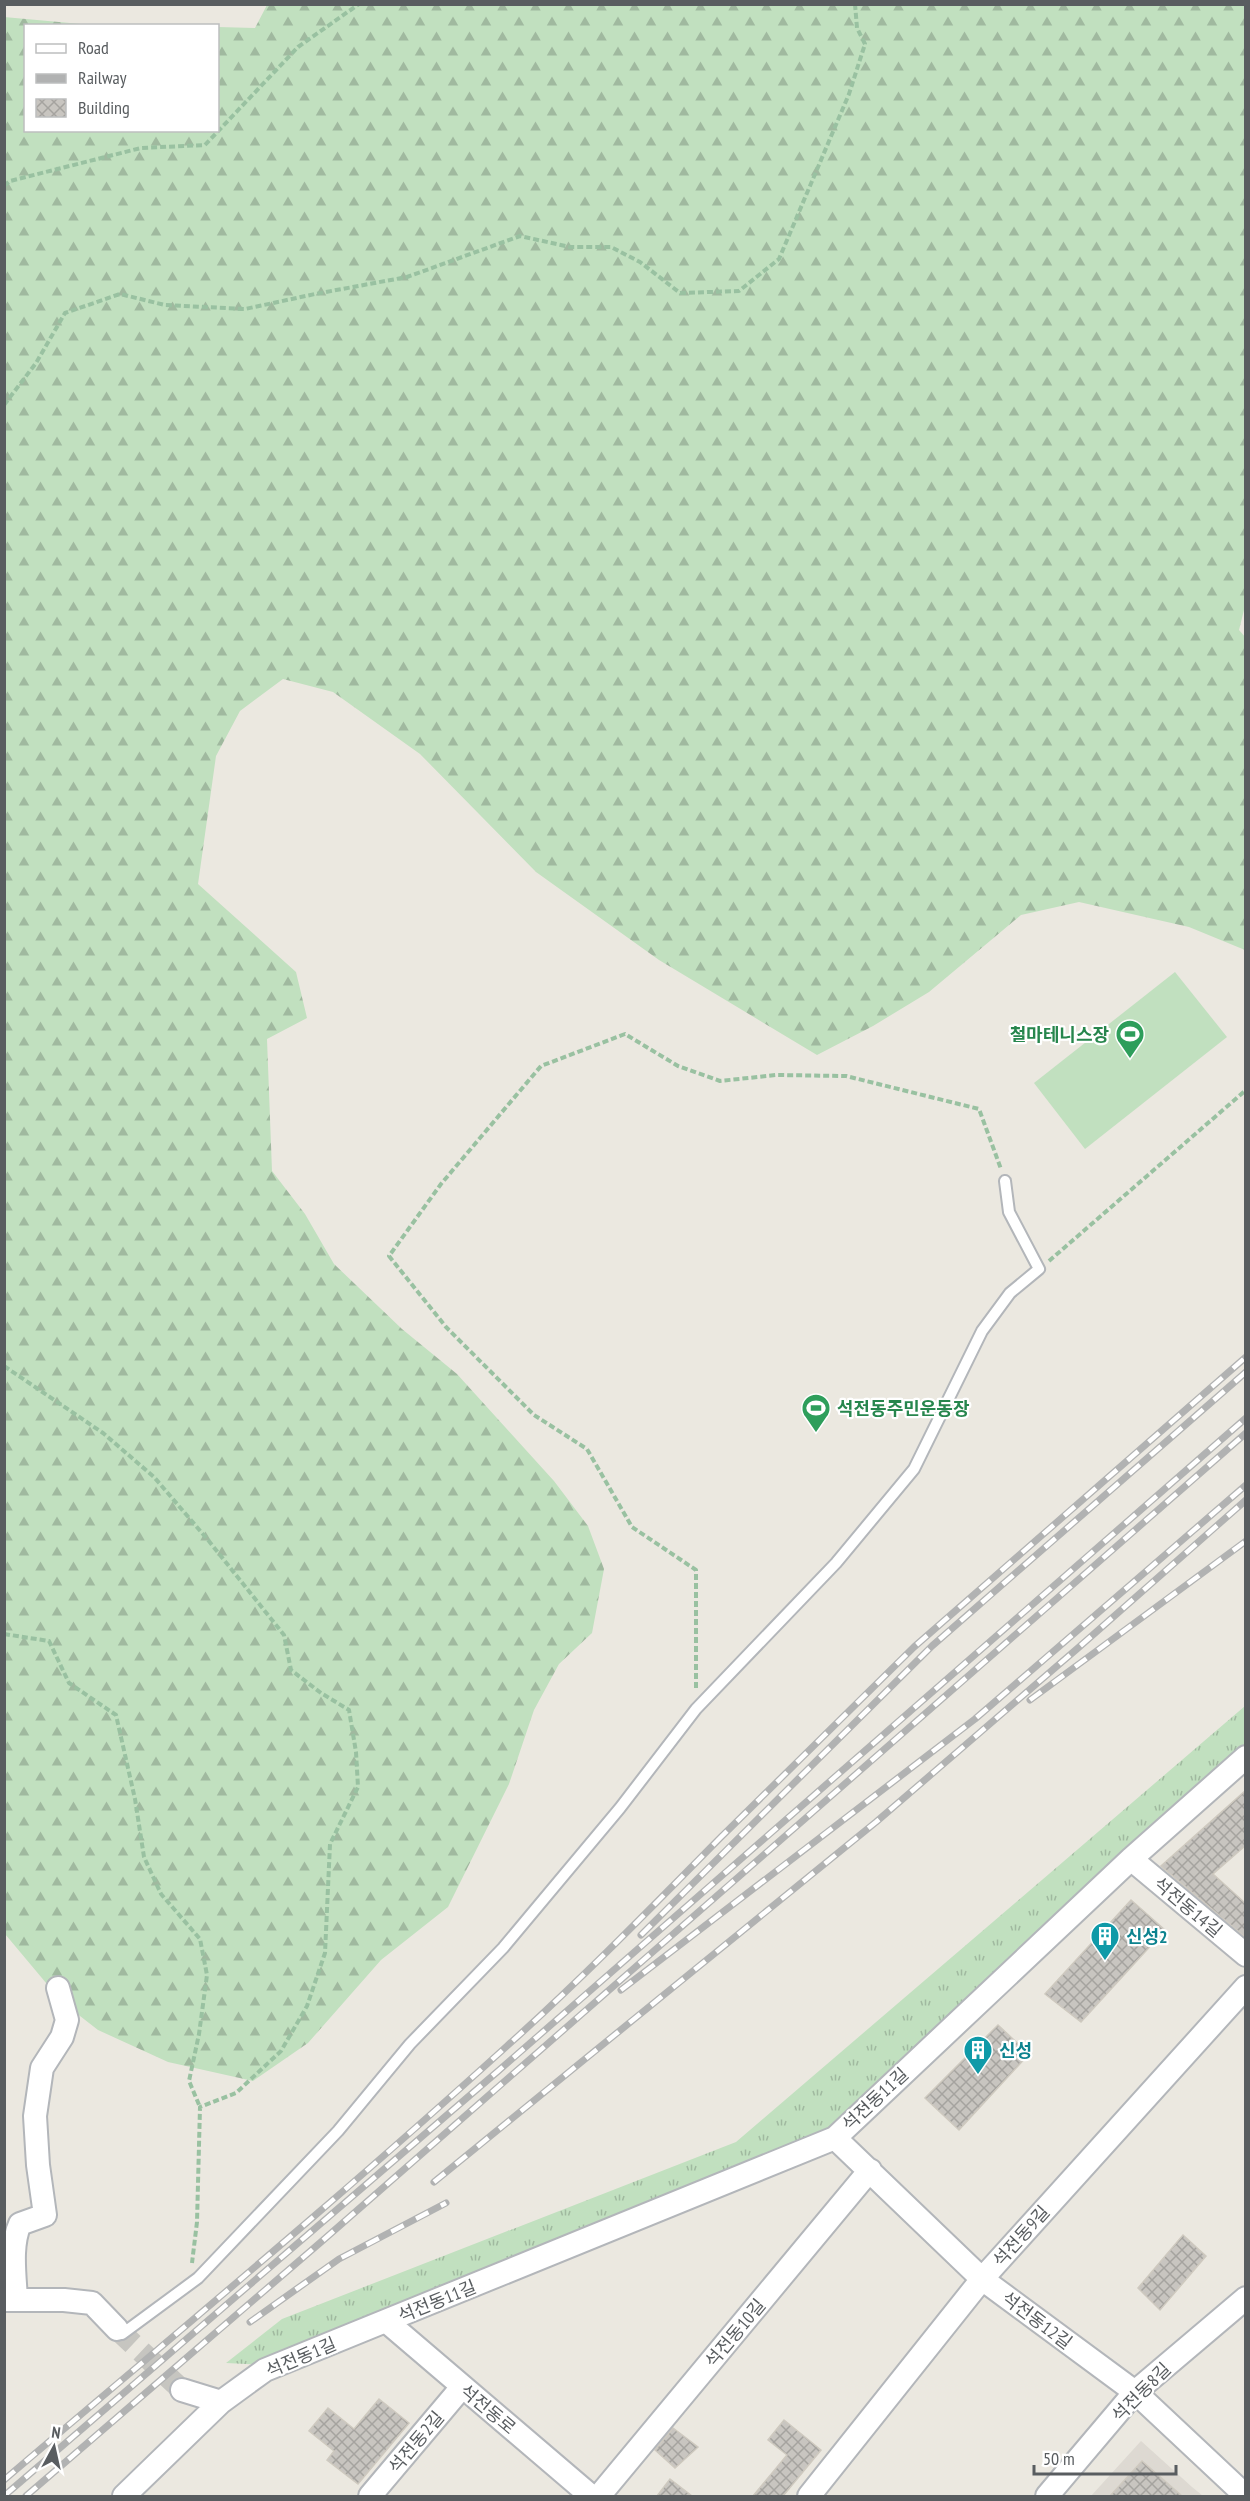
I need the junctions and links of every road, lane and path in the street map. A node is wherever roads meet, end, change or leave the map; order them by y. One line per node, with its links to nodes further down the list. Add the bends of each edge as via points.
1 (359, 4): 3 (path, via 298,47)
2 (855, 4): 6 (path, via 857,28 865,44 849,94 779,259 739,291 680,294 640,262 611,247 570,247 520,236 407,277 245,309 165,305 120,294 65,313 36,363)
3 (219, 130)
4 (217, 132): 5 (path, via 205,145 141,148 10,181)
5 (4, 186)
6 (4, 405)
7 (1245, 1090): 9 (path)
8 (1005, 1180): 9 (lane, via 1009,1212); 12 (path, via 979,1109 846,1076 777,1074 720,1081 678,1065 625,1034 541,1066 441,1184 389,1256 446,1327 534,1415 587,1449 632,1527 696,1570)
9 (1039, 1269): 12 (lane, via 1010,1293 982,1331 914,1469 836,1563)
10 (4, 1366): 18 (path, via 103,1433 154,1477 284,1635 291,1670 349,1710 358,1787 330,1844 325,1953 307,2006 281,2051 236,2093)
11 (4, 1634): 18 (path, via 49,1641 69,1683 116,1715 144,1857 161,1894 200,1939 207,1975 189,2081)
12 (696, 1708): 26 (lane, via 620,1809 503,1948 410,2044 338,2131 198,2277)
13 (1245, 1757): 14 (street, 석전동11길)
14 (1131, 1859): 15 (street, 석전동14길); 19 (street, 석전동11길)
15 (1245, 1955)
16 (1245, 1987): 22 (street, 석전동9길)
17 (57, 1988): 24 (street, via 67,2020 62,2037 42,2068 35,2116 45,2215 20,2224)
18 (200, 2108): 21 (path, via 197,2222)
19 (835, 2138): 20 (street, 석전동12길); 25 (street, 석전동11길)
20 (870, 2170): 22 (street, 석전동12길); 34 (street, 석전동10길)
21 (191, 2271)
22 (982, 2279): 29 (street, 석전동12길); 35 (street, 석전동9길)
23 (1245, 2298): 29 (street, 석전동8길)
24 (10, 2300): 26 (street, via 92,2303)
25 (386, 2321): 27 (street, 석전동로); 30 (street, 석전동1길, via 265,2370)
26 (120, 2332)
27 (462, 2387): 32 (street, 석전동2길); 33 (street, 석전동로)
28 (182, 2390): 30 (street)
29 (1135, 2392): 36 (street, 석전동8길); 37 (street, 석전동12길)
30 (222, 2402): 31 (street, 석전동1길)
31 (124, 2496)
32 (370, 2496)
33 (591, 2496)
34 (599, 2496)
35 (809, 2496)
36 (1047, 2496)
37 (1245, 2496)

